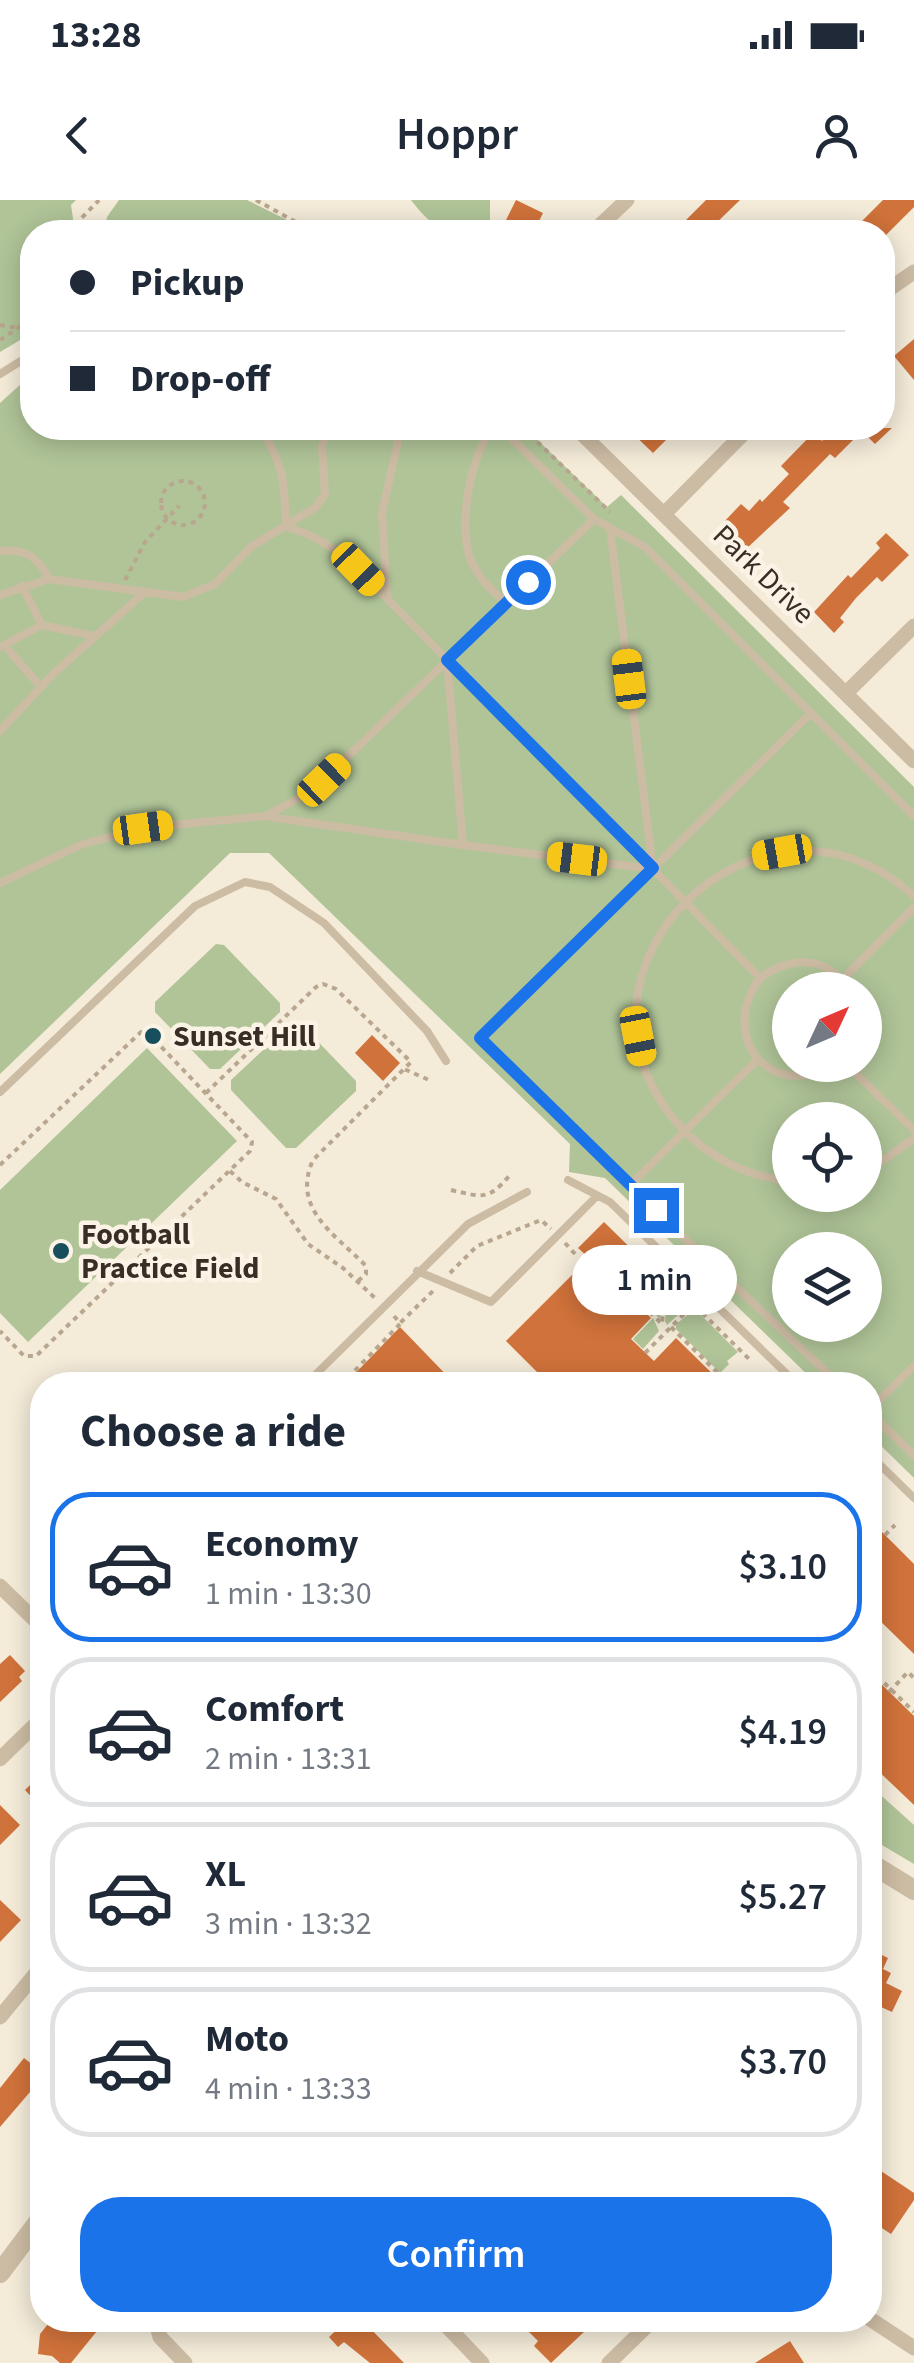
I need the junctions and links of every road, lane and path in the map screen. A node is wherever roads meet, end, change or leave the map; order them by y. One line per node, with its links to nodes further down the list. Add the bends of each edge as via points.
1 (99, 200): 4 (path)
2 (256, 200): 5 (path)
3 (626, 200): 6 (street)
4 (80, 220)
5 (292, 220)
6 (605, 220)
7 (0, 325): 8 (path)
8 (18, 328): 9 (path)
9 (0, 340)
10 (268, 440): 21 (lane, via 283,473)
11 (324, 440): 21 (lane, via 325,494)
12 (398, 440): 29 (lane, via 382,513)
13 (483, 440): 30 (lane, via 472,472 468,548 483,581)
14 (513, 440): 20 (lane)
15 (588, 440): 18 (street, Park Drive)
16 (737, 440): 18 (street)
17 (180, 506): 19 (path)
18 (664, 514): 37 (street, Park Drive)
19 (168, 518): 19 (path, via 192,524 205,512 206,496 193,482 176,481 162,493); 26 (path, via 137,554)
20 (594, 519): 22 (lane); 30 (lane)
21 (286, 528): 27 (lane, via 252,546 216,584 182,598); 29 (lane, via 332,545)
22 (610, 528): 38 (lane, via 646,547); 44 (lane)
23 (0, 551): 24 (lane, via 32,556)
24 (48, 578): 25 (lane); 26 (lane)
25 (22, 586): 28 (lane); 31 (lane)
26 (122, 589): 27 (lane)
27 (144, 593): 33 (lane)
28 (0, 595)
29 (387, 598): 35 (lane)
30 (506, 603): 35 (lane)
31 (42, 626): 33 (lane); 34 (lane)
32 (914, 626): 37 (street)
33 (94, 636): 36 (lane)
34 (2, 646): 36 (lane)
35 (447, 660): 41 (lane, via 312,791); 43 (lane); 44 (lane)
36 (41, 687): 39 (lane)
37 (846, 693): 40 (street, Park Drive)
38 (811, 713): 42 (lane); 44 (lane)
39 (0, 730)
40 (914, 761)
41 (266, 816): 43 (lane); 45 (lane, via 143,828 83,844)
42 (914, 816)
43 (464, 845): 44 (lane)
44 (653, 868): 47 (lane); 69 (lane, via 480,1038)
45 (0, 883)
46 (914, 896): 47 (lane, via 867,864 804,851 740,863)
47 (684, 900): 51 (lane); 61 (lane, via 650,951 637,1014 649,1078)
48 (914, 907): 50 (lane)
49 (835, 972): 51 (lane, via 800,961)
50 (850, 972)
51 (760, 978): 52 (lane, via 742,1020)
52 (758, 1060): 54 (lane); 61 (lane)
53 (446, 1061): 58 (lane, via 427,1031 324,923 270,887 245,882 195,906)
54 (772, 1068)
55 (404, 1069): 56 (path); 59 (path, via 411,1062 323,984); 78 (path, via 313,1160 305,1190 309,1206 368,1269)
56 (429, 1080)
57 (865, 1082): 60 (lane)
58 (0, 1092)
59 (206, 1093): 64 (path, via 141,1032); 65 (path, via 252,1142)
60 (914, 1130)
61 (684, 1132): 67 (lane, via 738,1168); 69 (lane)
62 (914, 1138): 63 (lane)
63 (882, 1161)
64 (0, 1165)
65 (230, 1170): 78 (path, via 276,1199 308,1244); 86 (path, via 36,1356 24,1356)
66 (509, 1176): 70 (path, via 481,1197)
67 (772, 1176)
68 (568, 1180): 72 (lane)
69 (629, 1186): 97 (lane)
70 (451, 1190)
71 (526, 1192): 76 (lane, via 468,1224)
72 (595, 1195): 73 (lane); 75 (lane)
73 (558, 1236): 74 (path); 77 (path, via 541,1220 476,1246); 77 (lane, via 491,1302)
74 (576, 1254)
75 (669, 1260): 84 (path); 96 (lane)
76 (418, 1271): 77 (lane); 82 (lane)
77 (443, 1280): 83 (path)
78 (358, 1281): 82 (path)
79 (681, 1292): 81 (path)
80 (635, 1298): 84 (path)
81 (693, 1305): 85 (path); 91 (path)
82 (383, 1306): 83 (path); 93 (lane)
83 (400, 1323): 94 (path)
84 (662, 1324): 87 (path)
85 (672, 1326): 87 (path); 95 (path)
86 (0, 1331)
87 (663, 1335): 88 (path)
88 (657, 1340): 89 (path); 90 (path)
89 (663, 1348)
90 (645, 1352)
91 (752, 1361)
92 (914, 1366): 98 (lane)
93 (318, 1372)
94 (353, 1372)
95 (716, 1372)
96 (785, 1372)
97 (826, 1372)
98 (882, 1399)
99 (882, 1423): 100 (lane)
100 (914, 1455)
101 (882, 1467): 102 (lane)
102 (914, 1498)
103 (895, 1524): 104 (path)
104 (885, 1535)
105 (0, 1586): 106 (street)
106 (30, 1615)
107 (914, 1678): 109 (path, via 908,1672)
108 (882, 1681): 109 (path)
109 (890, 1690): 110 (path)
110 (914, 1712)
111 (30, 1730): 112 (street)
112 (0, 1759)
113 (882, 1871): 114 (street)
114 (914, 1890)
115 (30, 1981): 116 (street)
116 (0, 2017)
117 (30, 2234): 118 (street)
118 (0, 2273)
119 (882, 2327): 123 (street)
120 (158, 2332): 124 (street)
121 (452, 2332): 125 (street)
122 (641, 2332): 126 (street)
123 (914, 2348)
124 (185, 2363)
125 (482, 2363)
126 (609, 2363)

